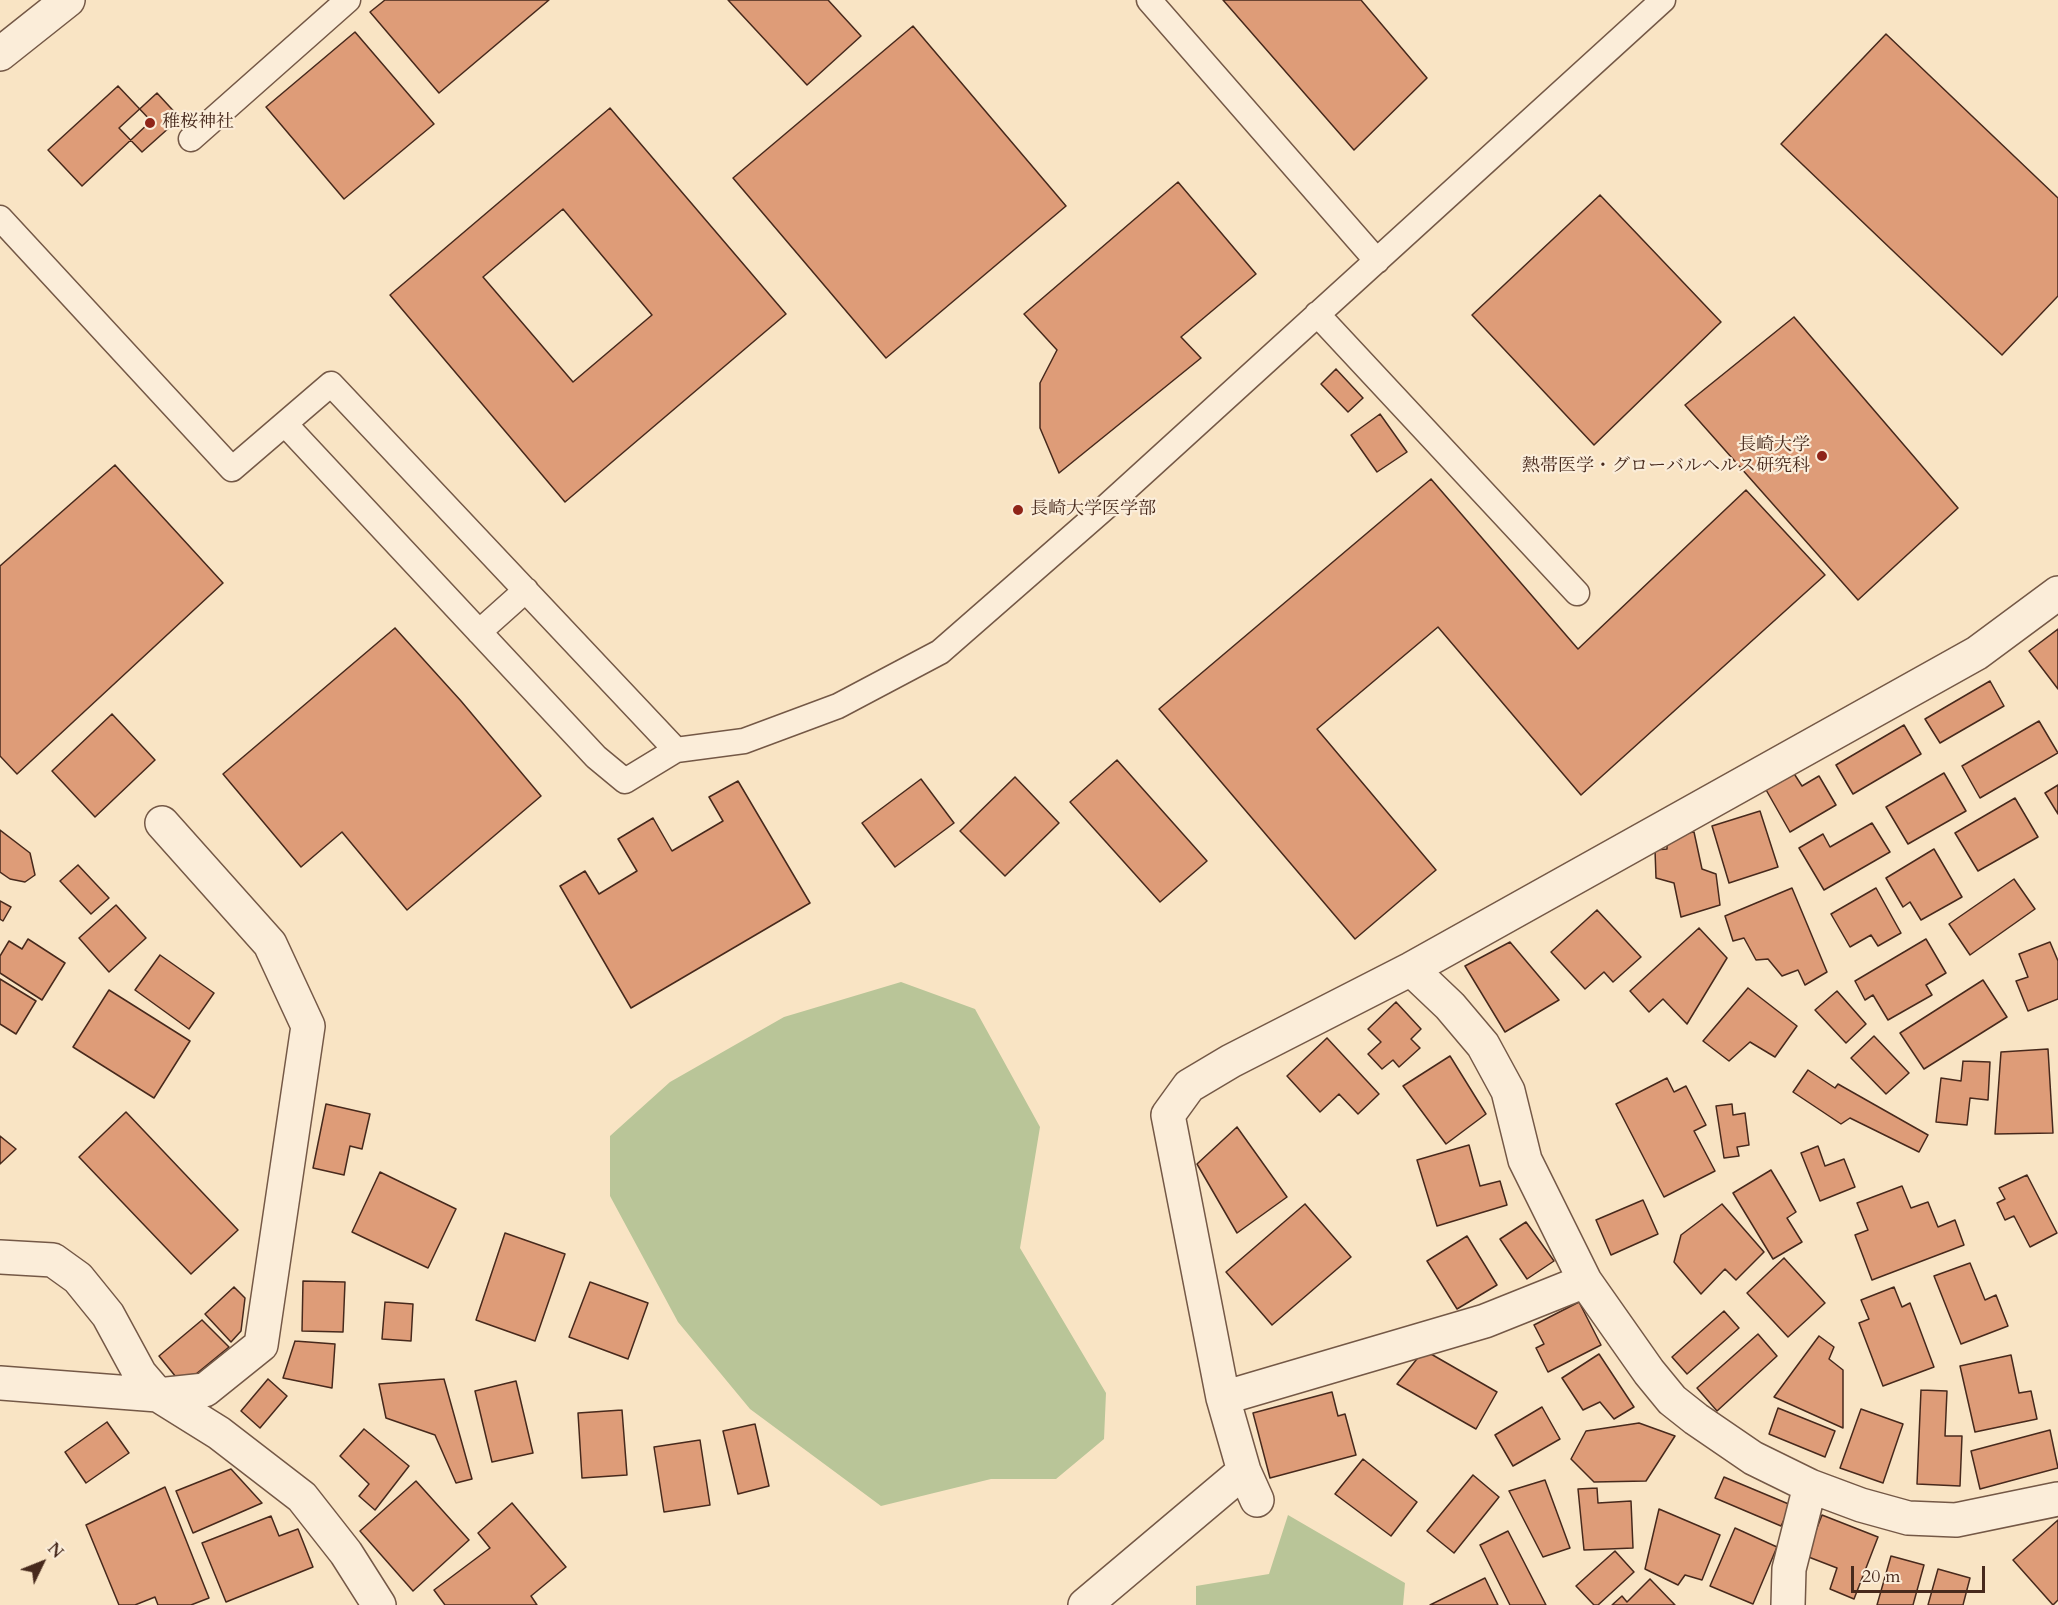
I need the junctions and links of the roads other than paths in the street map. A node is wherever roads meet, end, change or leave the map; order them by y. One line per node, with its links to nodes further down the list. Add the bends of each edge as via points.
1 (68, 0): 5 (street)
2 (348, 0): 6 (lane)
3 (1149, 0): 8 (lane)
4 (1663, 0): 8 (lane)
5 (0, 54)
6 (191, 139)
7 (0, 218): 10 (lane, via 232,469)
8 (1377, 261): 9 (lane)
9 (1317, 314): 12 (lane); 15 (lane, via 940,652 838,706 744,741)
10 (285, 424): 11 (lane, via 331,384); 14 (lane)
11 (526, 590): 14 (lane); 15 (lane)
12 (1577, 593)
13 (2058, 593): 17 (street, via 1977,653)
14 (479, 632): 15 (lane, via 596,758 625,781)
15 (676, 750)
16 (162, 823): 21 (street, via 270,944 308,1026 261,1345 205,1390)
17 (1411, 969): 19 (street, via 1484,1045 1497,1068 1508,1091 1525,1160); 22 (street, via 1189,1086 1168,1115)
18 (0, 1257): 21 (street, via 53,1260 78,1278 108,1315 140,1374)
19 (1585, 1281): 22 (street, via 1485,1320); 24 (street, via 1672,1400 1753,1458)
20 (0, 1383): 21 (street)
21 (158, 1395): 27 (street, via 219,1433 302,1497 346,1553)
22 (1223, 1398): 23 (street)
23 (1244, 1471): 26 (street); 28 (street)
24 (1810, 1486): 25 (street, via 1908,1518 1956,1520); 29 (street, via 1789,1569)
25 (2058, 1499)
26 (1257, 1500)
27 (379, 1605)
28 (1085, 1605)
29 (1788, 1605)

